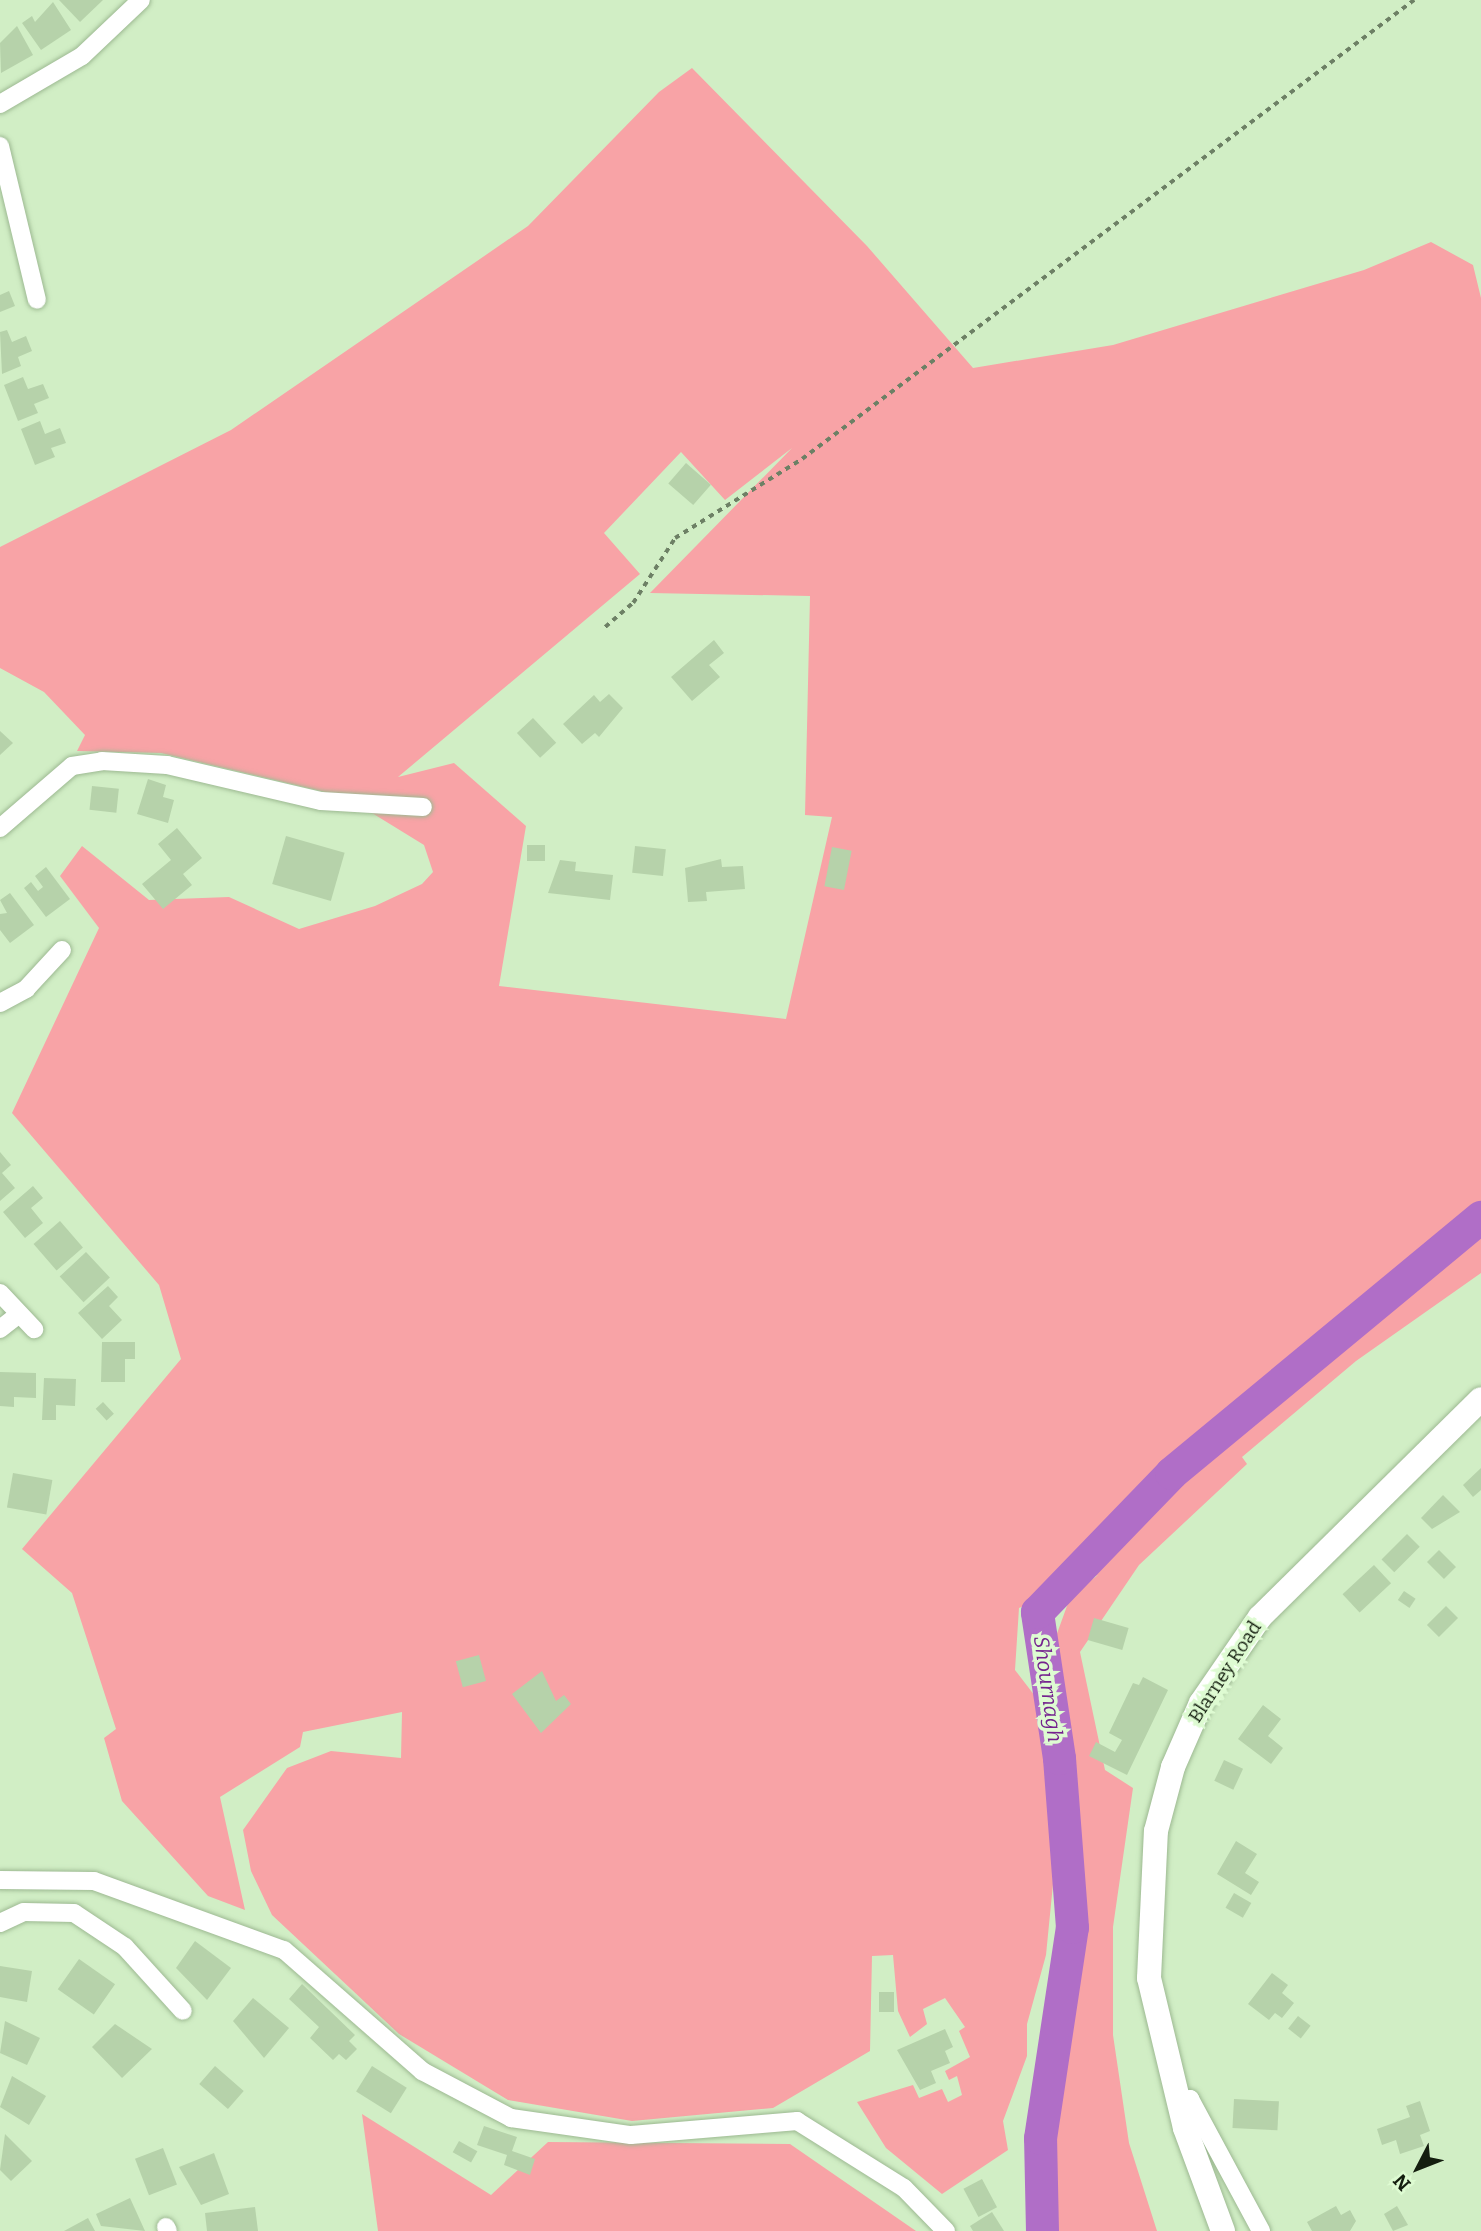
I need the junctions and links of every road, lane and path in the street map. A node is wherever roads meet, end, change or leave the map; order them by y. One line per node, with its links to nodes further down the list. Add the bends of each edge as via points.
1 (141, 0): 3 (street, via 82,56)
2 (1414, 0): 6 (path, via 802,459 675,538 633,603)
3 (0, 104)
4 (0, 146): 5 (street)
5 (37, 300)
6 (605, 627)
7 (423, 807): 8 (street, via 321,801 167,765 102,761 72,766)
8 (0, 828)
9 (62, 950): 10 (street, via 26,989)
10 (0, 1003)
11 (0, 1293): 12 (street)
12 (19, 1314): 13 (street); 14 (street)
13 (0, 1329)
14 (34, 1329)
15 (1481, 1399): 20 (main road, Blarney Road, via 1260,1617 1186,1732 1156,1831 1148,1908 1149,1978)
16 (7, 1881): 17 (street); 21 (street, via 94,1881 284,1950 422,2071 511,2118 631,2135 797,2121 886,2174)
17 (24, 1912): 18 (street); 19 (street, via 74,1913 100,1928 149,1969)
18 (0, 1923)
19 (183, 2011)
20 (1178, 2103): 22 (main road, Blarney Road); 23 (street, via 1190,2099)
21 (946, 2231)
22 (1223, 2231)
23 (1261, 2231)

